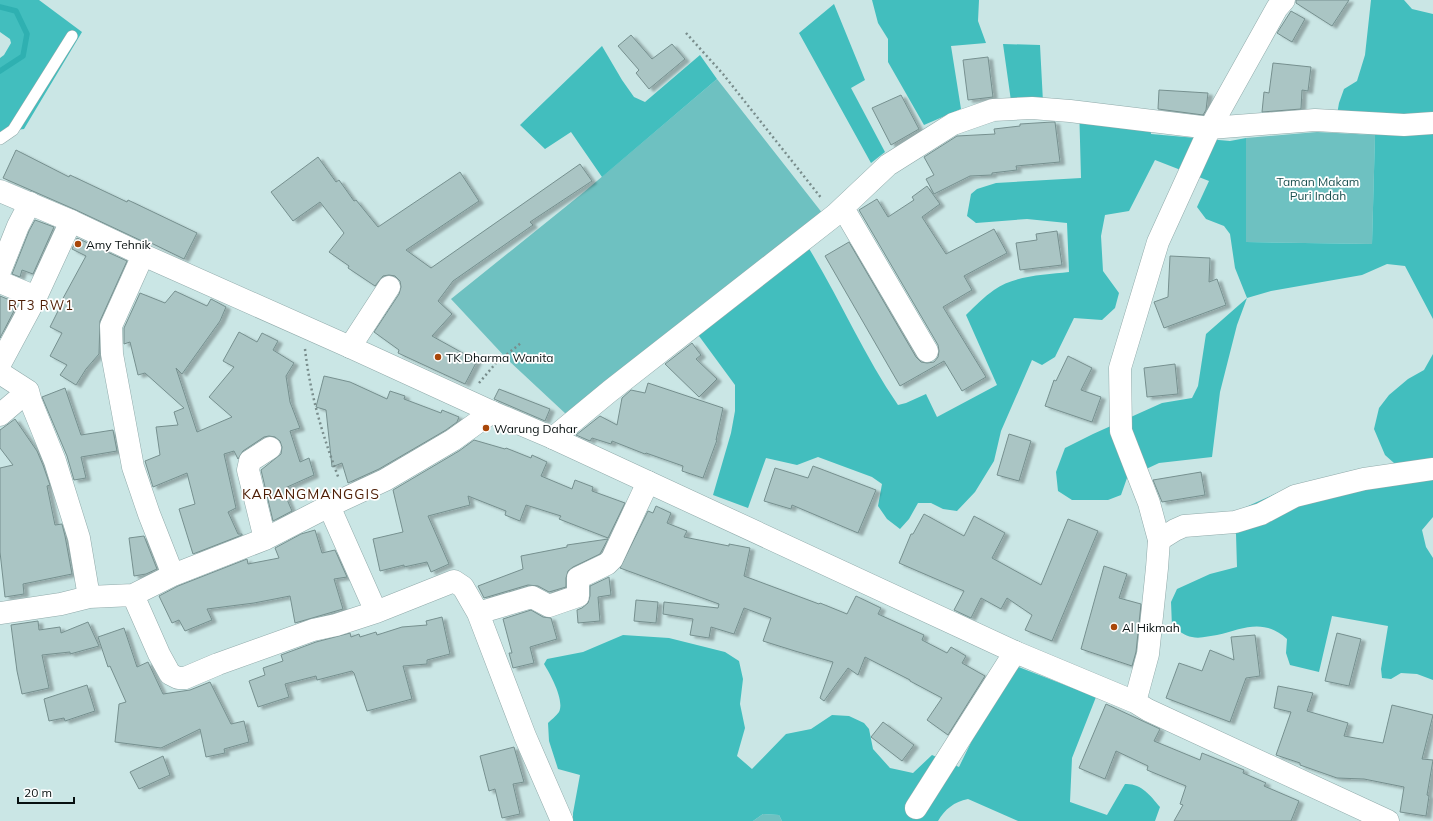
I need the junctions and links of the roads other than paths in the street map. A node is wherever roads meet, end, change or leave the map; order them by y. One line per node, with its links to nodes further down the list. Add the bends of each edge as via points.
1 (1284, 0): 4 (street, via 1277,8)
2 (72, 36): 5 (lane, via 13,130)
3 (1433, 123): 4 (street, via 1404,125 1315,120)
4 (1210, 128): 8 (street, via 1046,109 992,110 953,124 888,165); 28 (street, via 1158,242 1120,368 1121,431 1150,503)
5 (0, 139)
6 (0, 191): 7 (street)
7 (30, 203): 9 (street); 11 (street)
8 (839, 212): 16 (street); 22 (street)
9 (71, 221): 10 (street); 14 (street)
10 (143, 255): 15 (street); 29 (street, via 111,326 112,354 133,467)
11 (0, 271)
12 (0, 282): 14 (street)
13 (389, 287): 15 (street)
14 (36, 297): 17 (street)
15 (350, 347): 20 (street)
16 (927, 351)
17 (0, 364)
18 (0, 373): 19 (street)
19 (28, 391): 21 (street); 31 (street, via 55,461 79,538)
20 (492, 412): 22 (street); 26 (street, via 453,440 385,480)
21 (0, 415)
22 (553, 438): 25 (street)
23 (270, 448): 27 (street, via 250,461 248,470)
24 (1433, 469): 28 (street, via 1364,479 1295,496 1261,514 1235,522 1184,526)
25 (648, 482): 34 (street, via 612,559 578,578 578,596 549,606 532,597); 35 (street)
26 (337, 502): 27 (street); 32 (street)
27 (265, 539): 29 (street)
28 (1159, 540): 36 (street, via 1148,654)
29 (173, 575): 30 (street)
30 (133, 595): 31 (street); 32 (street, via 159,654 170,674 178,678 185,678 313,630)
31 (89, 597): 33 (street)
32 (376, 612): 34 (street, via 454,581 463,587)
33 (0, 613)
34 (478, 613): 38 (street, via 525,736)
35 (1015, 652): 36 (street); 37 (street)
36 (1135, 702): 39 (street)
37 (916, 808)
38 (562, 821)
39 (1388, 821)

